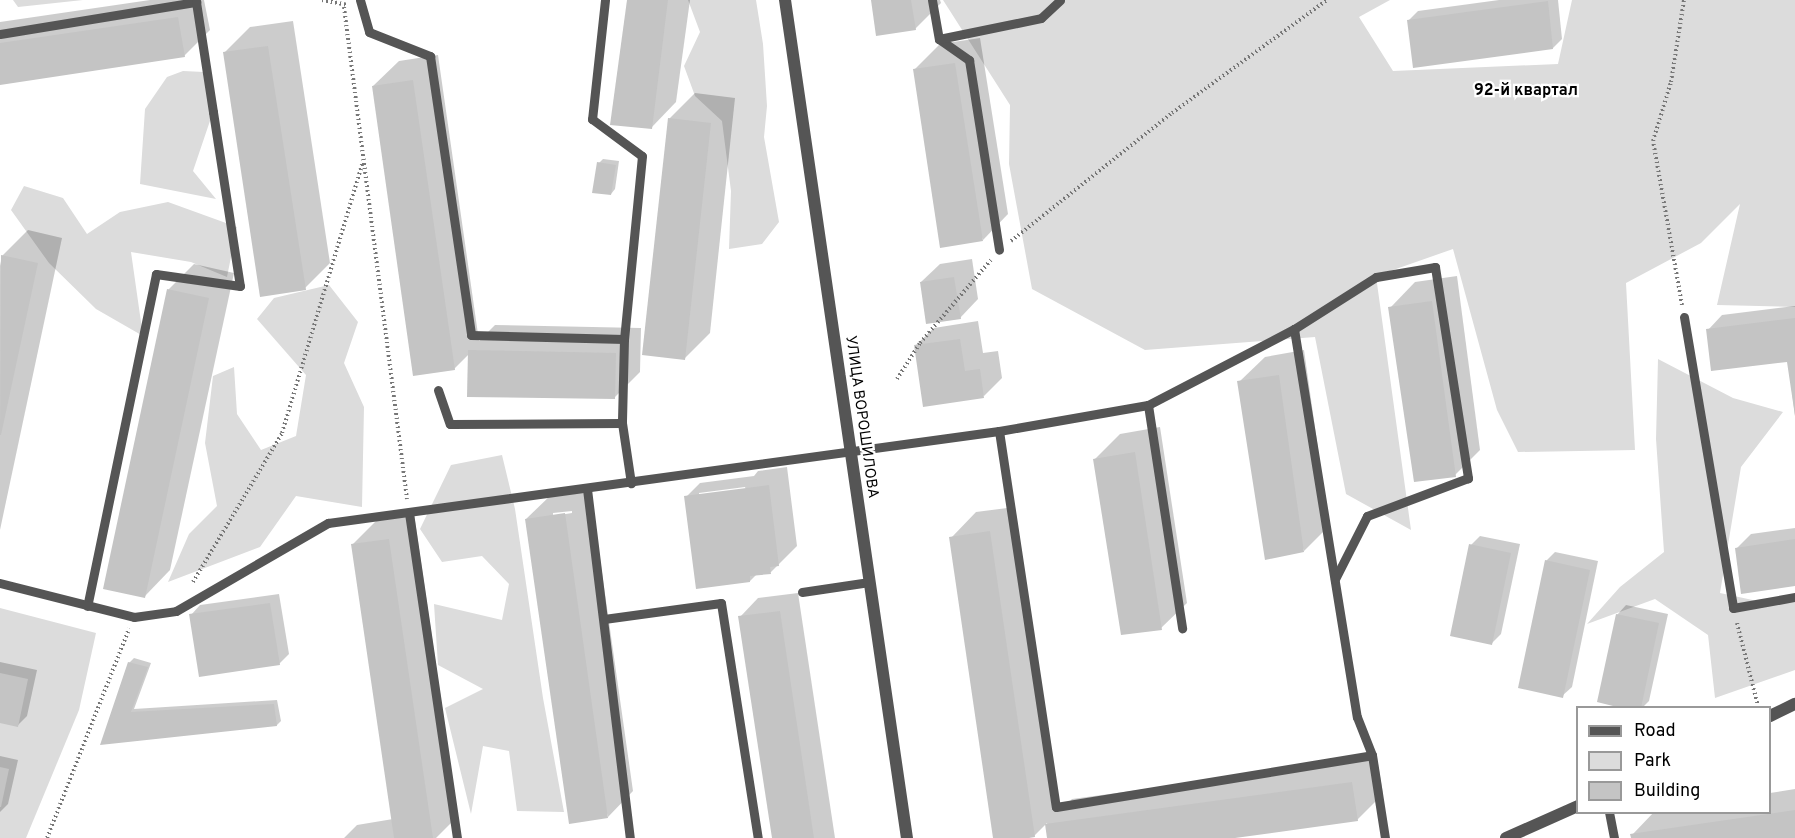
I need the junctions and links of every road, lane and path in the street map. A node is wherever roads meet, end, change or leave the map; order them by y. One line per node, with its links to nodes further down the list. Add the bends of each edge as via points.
1 (322, 0): 9 (path)
2 (360, 0): 10 (lane)
3 (605, 0): 17 (lane, via 592,119 642,156)
4 (785, 0): 23 (street, УЛИЦА ВОРОШИЛОВА)
5 (932, 0): 12 (lane)
6 (1060, 0): 12 (lane, via 1041,18)
7 (1327, 0): 14 (path, via 1172,113)
8 (1684, 0): 15 (path, via 1671,82 1653,141)
9 (343, 2): 10 (path); 13 (path)
10 (362, 13): 17 (lane, via 369,32 430,56 471,335)
11 (0, 34): 32 (lane, via 196,2 240,286 156,274)
12 (939, 39): 14 (lane, via 969,60)
13 (364, 160): 26 (path); 34 (path, via 282,433)
14 (999, 250): 18 (path, via 920,343)
15 (1684, 317): 33 (lane)
16 (1294, 329): 20 (lane); 27 (lane); 27 (lane, via 1376,276 1436,267 1468,478 1367,516)
17 (624, 339): 21 (lane)
18 (897, 380)
19 (438, 390): 21 (lane, via 450,424)
20 (1148, 405): 22 (lane); 37 (lane)
21 (622, 423): 24 (lane)
22 (999, 431): 23 (lane); 41 (lane, via 1056,807)
23 (852, 451): 24 (lane); 28 (street, УЛИЦА ВОРОШИЛОВА)
24 (631, 483): 25 (lane)
25 (587, 489): 26 (lane); 36 (lane)
26 (409, 513): 34 (lane, via 328,523); 45 (lane)
27 (1335, 579): 41 (lane, via 1357,717)
28 (869, 582): 30 (lane); 48 (street, УЛИЦА ВОРОШИЛОВА)
29 (0, 583): 32 (lane)
30 (802, 592)
31 (1795, 597): 33 (lane)
32 (87, 606): 35 (lane)
33 (1733, 608): 39 (path)
34 (176, 611): 35 (lane)
35 (134, 617): 44 (path)
36 (604, 619): 46 (lane); 47 (lane, via 721,603)
37 (1182, 628)
38 (1795, 704): 40 (street)
39 (1758, 706)
40 (1771, 716)
41 (1372, 755): 49 (lane)
42 (1576, 807): 50 (street)
43 (1610, 814): 51 (lane)
44 (47, 838)
45 (457, 838)
46 (630, 838)
47 (759, 838)
48 (907, 838)
49 (1385, 838)
50 (1506, 838)
51 (1614, 838)

